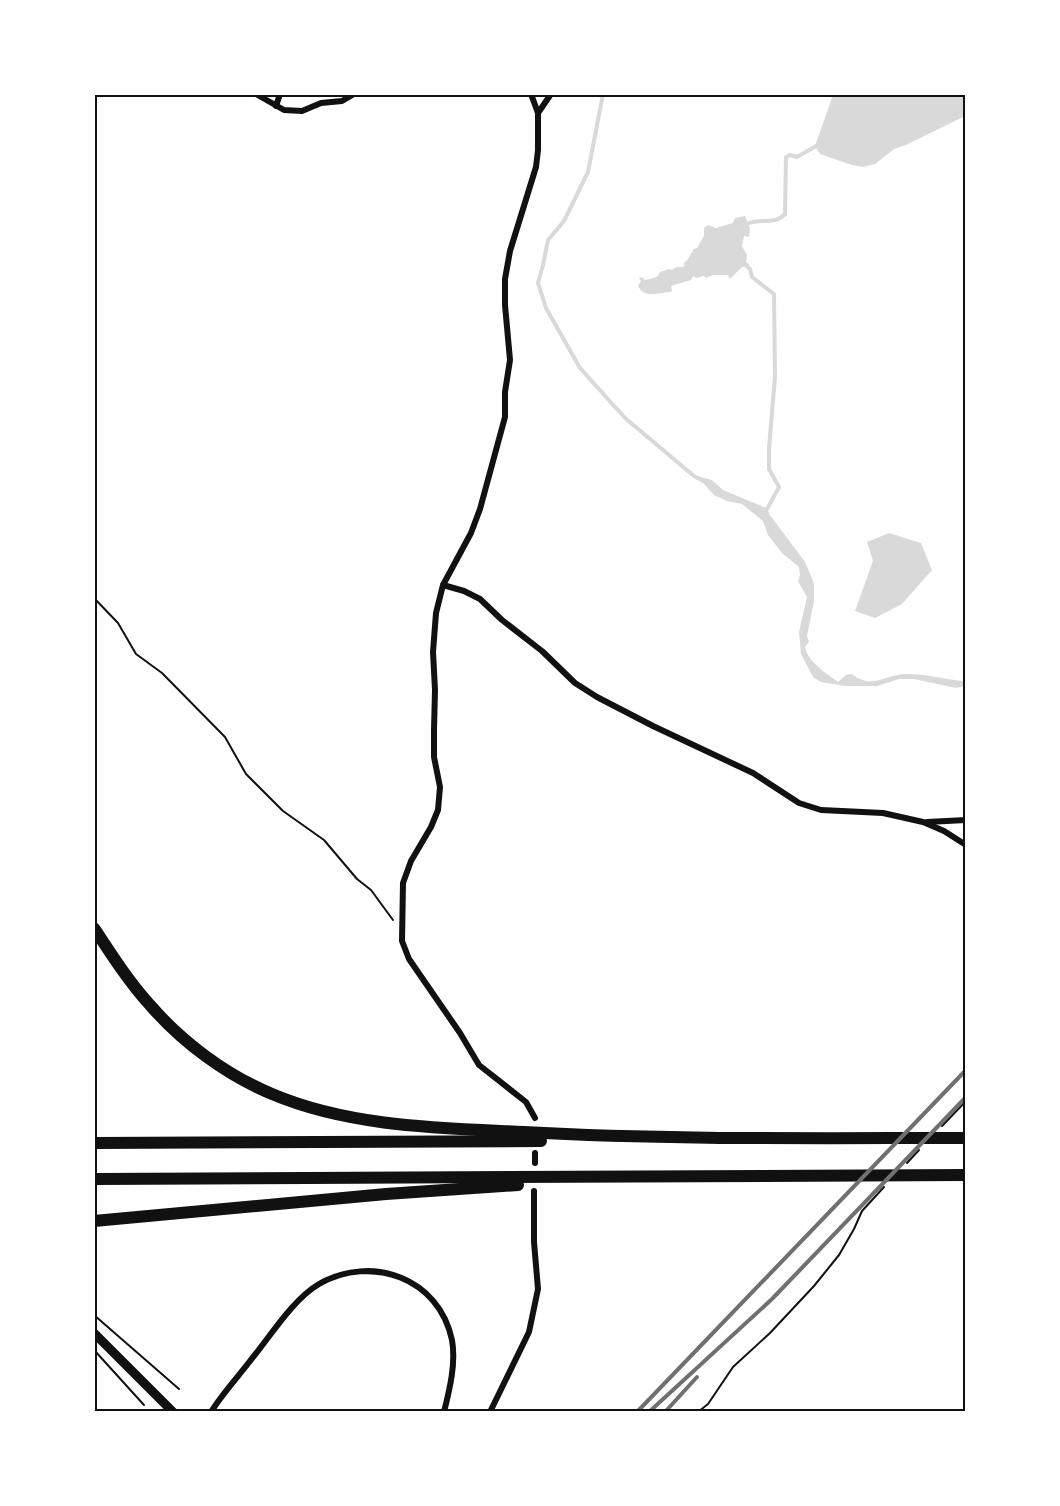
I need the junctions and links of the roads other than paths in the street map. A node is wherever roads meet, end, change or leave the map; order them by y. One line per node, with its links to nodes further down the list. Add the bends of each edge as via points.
1 (256, 94): 6 (street)
2 (280, 94): 6 (street)
3 (354, 94): 6 (street, via 302,111)
4 (531, 94): 7 (street)
5 (551, 94): 7 (street)
6 (276, 106)
7 (538, 113): 8 (street, via 536,167 505,279 510,360 505,417 480,509)
8 (443, 585): 10 (street, via 480,599 575,683 597,697 746,769 799,803 822,810 883,813); 13 (street, via 433,652 438,810 403,883 404,948 479,1065 526,1102)
9 (966, 820): 10 (street)
10 (923, 822): 11 (street)
11 (966, 845)
12 (94, 928): 14 (highway, via 150,1006 190,1043 221,1067 300,1105 429,1128)
13 (535, 1118)
14 (641, 1137): 15 (highway); 16 (highway, via 570,1141)
15 (963, 1138)
16 (94, 1143)
17 (535, 1153): 18 (street)
18 (534, 1163)
19 (966, 1174): 20 (highway)
20 (627, 1177): 21 (highway); 23 (highway)
21 (94, 1179)
22 (534, 1191): 28 (street, via 538,1289 529,1332)
23 (94, 1221)
24 (94, 1333): 26 (main road)
25 (210, 1411): 27 (street, via 305,1294 340,1275 371,1270 393,1274 422,1290 446,1322 452,1339 453,1363)
26 (173, 1412)
27 (444, 1412)
28 (490, 1412)

